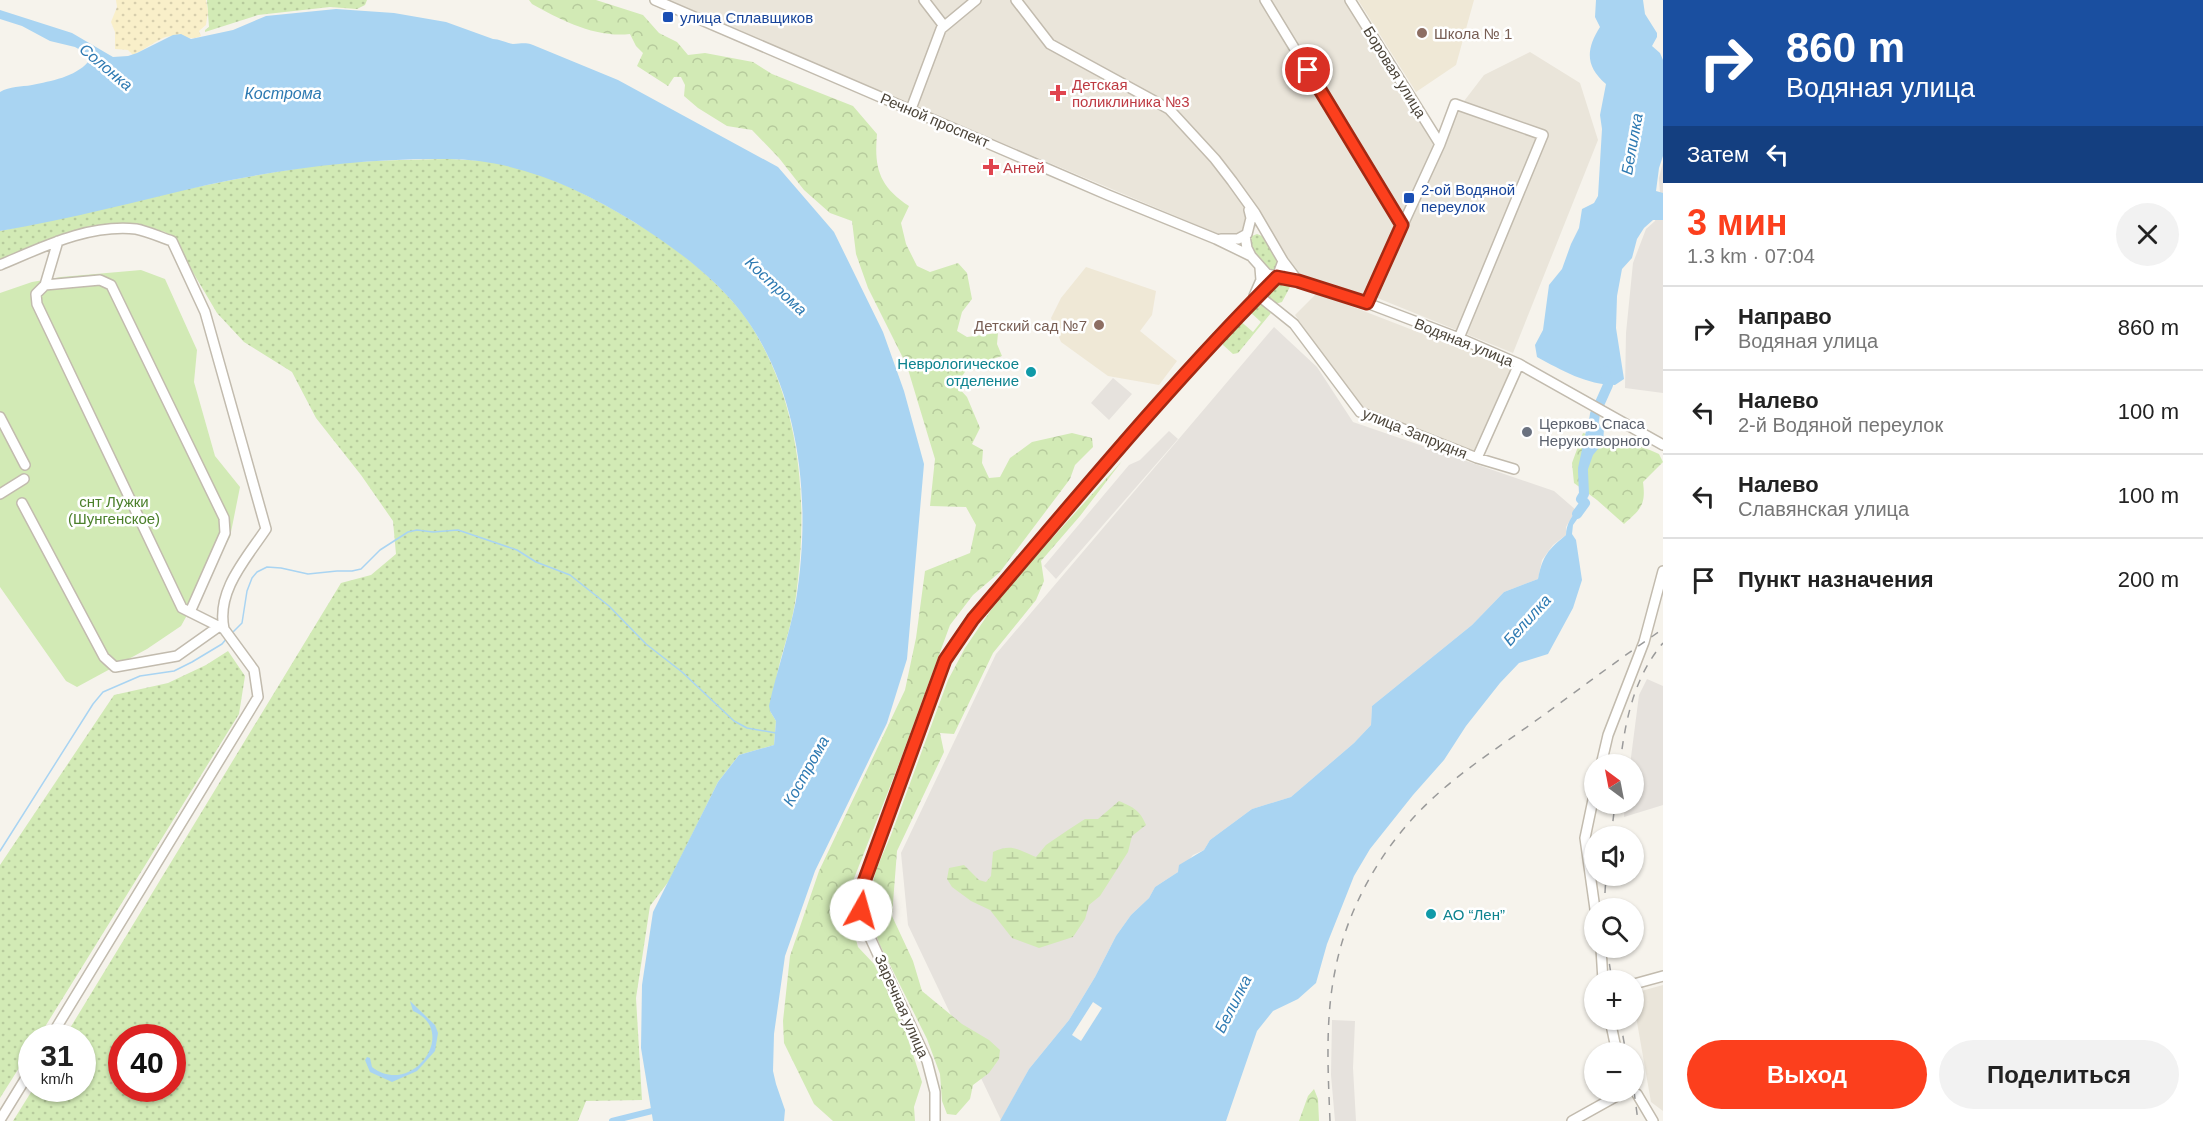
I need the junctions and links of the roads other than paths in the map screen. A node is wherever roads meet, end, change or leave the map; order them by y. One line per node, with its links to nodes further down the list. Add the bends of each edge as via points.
1 (655, 0): 8 (street, Речной проспект)
2 (924, 0): 7 (street)
3 (976, 0): 7 (street)
4 (1017, 0): 10 (street, via 1050,44 1169,109 1215,159)
5 (1265, 0): 11 (street)
6 (1350, 0): 9 (street, Боровая улица)
7 (944, 27): 8 (street)
8 (911, 109): 14 (street, Речной проспект)
9 (1440, 144): 11 (street); 25 (street, via 1455,104 1543,135)
10 (1248, 206): 12 (street); 13 (street, via 1251,218)
11 (1402, 225): 24 (street)
12 (1267, 234): 13 (street, via 1258,231); 17 (street)
13 (1246, 235): 14 (street); 16 (street)
14 (1216, 239): 16 (street, Речной проспект)
15 (58, 242): 18 (street); 22 (street); 39 (street, via 93,231 137,230 171,241 205,312 266,529 234,577)
16 (1251, 256): 19 (street)
17 (1283, 261): 20 (street); 21 (street)
18 (0, 265)
19 (1260, 268): 20 (street, Водяная улица); 23 (street)
20 (1277, 277): 21 (street, Водяная улица); 23 (street, Заречная улица)
21 (1298, 281): 24 (street, Водяная улица)
22 (45, 285): 38 (street, via 36,294 37,304 182,608); 38 (street, via 100,280 111,285 224,518 225,533)
23 (1255, 298): 31 (street, улица Запрудня, via 1294,324 1360,411); 50 (street, Заречная улица, via 973,619 945,660 861,890 867,931 927,1060 935,1092)
24 (1367, 303): 25 (street, Водяная улица)
25 (1459, 338): 26 (street, Водяная улица)
26 (1519, 364): 28 (street, Водяная улица); 31 (street)
27 (0, 417): 32 (street)
28 (1641, 431): 29 (street); 30 (street)
29 (1663, 438)
30 (1663, 445)
31 (1477, 458): 33 (street, улица Запрудня)
32 (25, 465)
33 (1514, 469)
34 (24, 479): 35 (street)
35 (0, 494)
36 (21, 503): 39 (street, via 104,657 115,667 177,656)
37 (1663, 571): 40 (street, via 1644,642)
38 (189, 612): 39 (street)
39 (221, 628): 45 (street, via 254,670 258,697)
40 (1604, 754)
41 (1590, 814): 42 (street, via 1585,838)
42 (1593, 898)
43 (1663, 976): 44 (street)
44 (1644, 981)
45 (59, 1024)
46 (18, 1091): 49 (street)
47 (1606, 1102): 51 (street)
48 (1642, 1102): 52 (street)
49 (0, 1120)
50 (935, 1121)
51 (1572, 1121)
52 (1653, 1121)

